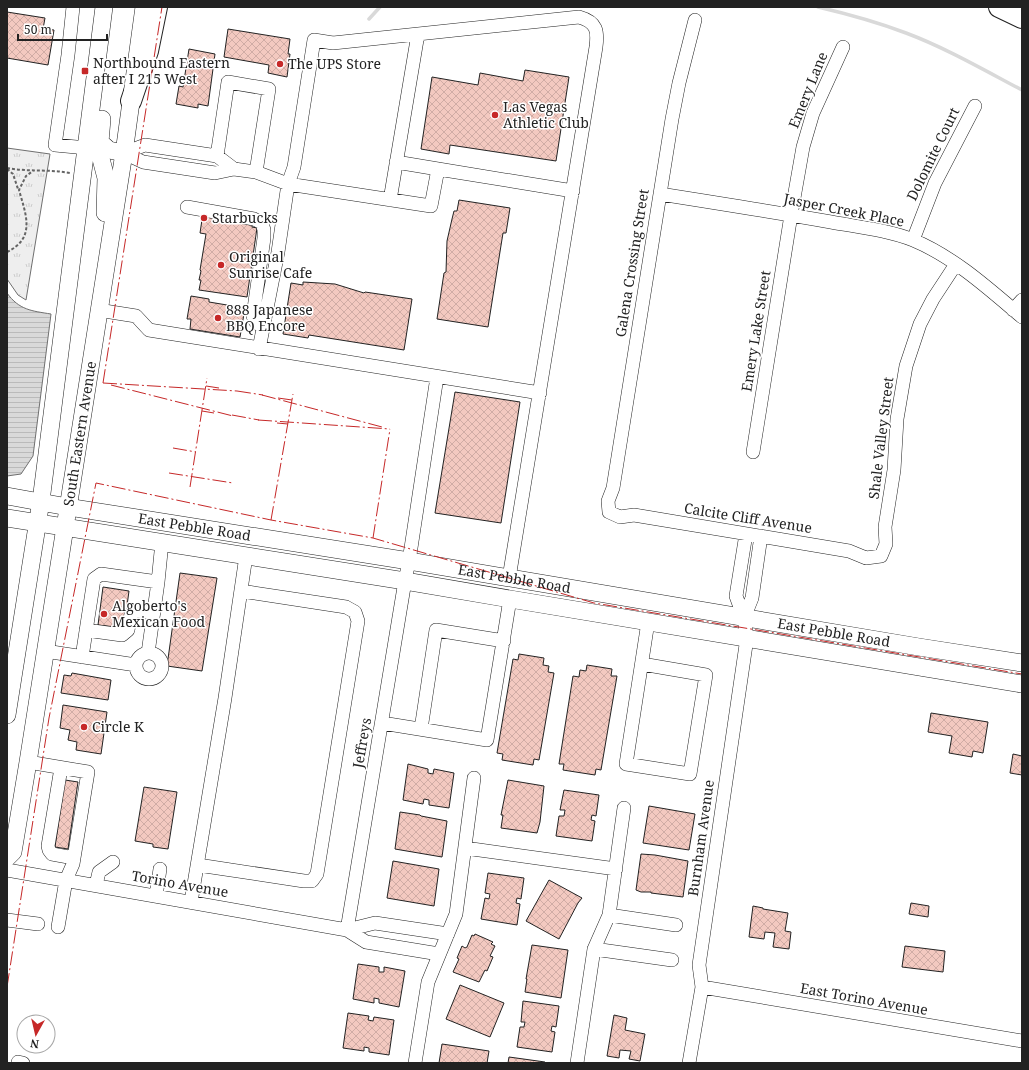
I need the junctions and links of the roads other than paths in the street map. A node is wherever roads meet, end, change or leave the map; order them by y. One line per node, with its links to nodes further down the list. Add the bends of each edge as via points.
1 (73, 7): 13 (street, via 55,145)
2 (104, 7): 10 (main road, South Eastern Avenue)
3 (144, 7): 11 (main road, South Eastern Avenue)
4 (156, 7): 11 (highway, via 148,51)
5 (999, 7): 6 (highway)
6 (1022, 18)
7 (695, 20): 22 (street, Galena Crossing Street, via 677,89)
8 (418, 34): 16 (street); 20 (street, via 333,43 314,40 294,167); 21 (street, via 579,17 588,20 596,28 597,36)
9 (843, 47): 25 (street, Emery Lane, via 808,129)
10 (99, 49): 13 (main road, South Eastern Avenue); 14 (main road, via 106,54 108,64 100,142 109,150)
11 (131, 101): 14 (main road, South Eastern Avenue)
12 (975, 106): 26 (street, Dolomite Court, via 935,183)
13 (87, 148): 27 (main road, via 100,155 106,178); 37 (main road, South Eastern Avenue)
14 (124, 153): 15 (street, via 145,145); 18 (street, via 143,162 215,173); 27 (main road, South Eastern Avenue)
15 (217, 156): 18 (street); 19 (street, via 228,82 269,89)
16 (396, 162): 17 (street); 23 (street)
17 (438, 168): 21 (street); 23 (street, via 432,206)
18 (234, 169): 19 (street)
19 (256, 172): 20 (street)
20 (288, 184): 23 (street); 31 (street)
21 (572, 191): 34 (street)
22 (660, 194): 25 (street, Jasper Creek Place); 39 (street, Galena Crossing Street, via 613,488 608,501)
23 (390, 200)
24 (188, 207): 31 (street, via 254,219 262,223 264,238 254,316 255,321)
25 (791, 215): 26 (street, Jasper Creek Place, via 881,231); 35 (street, Emery Lake Street)
26 (913, 240): 28 (street, Jasper Creek Place)
27 (108, 255): 30 (main road, South Eastern Avenue)
28 (956, 264): 29 (street, Jasper Creek Place); 47 (street, Shale Valley Street, via 920,324 906,366 897,419 894,470 885,527 886,544)
29 (1019, 309)
30 (98, 310): 32 (street, via 136,316 149,330); 38 (main road, South Eastern Avenue)
31 (263, 328): 32 (street)
32 (259, 349): 33 (street)
33 (437, 377): 34 (street); 48 (street, Jeffreys)
34 (540, 393): 49 (street)
35 (754, 452)
36 (7, 496): 37 (main road, East Pebble Road)
37 (41, 501): 38 (main road, East Pebble Road); 41 (main road, South Eastern Avenue)
38 (68, 507): 42 (main road, South Eastern Avenue); 48 (main road, East Pebble Road)
39 (609, 512): 43 (street, Calcite Cliff Avenue, via 620,517 634,515)
40 (7, 518): 41 (main road, East Pebble Road)
41 (37, 522): 42 (main road, East Pebble Road); 67 (main road, South Eastern Avenue)
42 (65, 527): 45 (main road, East Pebble Road); 60 (main road, South Eastern Avenue)
43 (746, 534): 44 (street, Calcite Cliff Avenue); 55 (street, via 736,596)
44 (761, 536): 47 (street, Calcite Cliff Avenue, via 849,551 866,558); 55 (street, via 752,598)
45 (162, 542): 46 (main road, East Pebble Road); 51 (street)
46 (246, 556): 50 (main road, East Pebble Road); 52 (street)
47 (881, 556)
48 (409, 562): 49 (main road, East Pebble Road); 50 (street, Jeffreys)
49 (509, 578): 55 (main road, East Pebble Road)
50 (405, 581): 53 (main road, East Pebble Road); 68 (street, Jeffreys)
51 (158, 582): 54 (street); 57 (street, via 101,574 94,579)
52 (241, 591): 78 (street); 78 (street, via 346,607 355,612 358,621 317,874 312,881 304,881)
53 (510, 599): 56 (main road, East Pebble Road); 59 (street)
54 (154, 613): 57 (street, via 133,612 128,630 122,635); 61 (street)
55 (744, 618): 58 (street, Burnham Avenue); 63 (main road, East Pebble Road)
56 (648, 622): 58 (main road, East Pebble Road); 64 (street)
57 (86, 630): 62 (street)
58 (746, 638): 66 (main road, East Pebble Road); 98 (street, Burnham Avenue, via 699,965)
59 (504, 641): 69 (street, via 487,740); 69 (street, via 436,630)
60 (46, 651): 62 (street); 70 (main road, South Eastern Avenue)
61 (148, 653): 65 (street, via 139,657); 65 (street, via 155,654 162,660 159,674 146,678 138,674)
62 (82, 657): 65 (street)
63 (1022, 663)
64 (642, 664): 64 (street, via 706,675 690,774 626,764)
65 (136, 665)
66 (1022, 684)
67 (7, 715)
68 (382, 723): 69 (street); 92 (street, Jeffreys)
69 (421, 729)
70 (28, 762): 71 (street); 75 (main road, South Eastern Avenue, via 13,852)
71 (60, 768): 76 (street, via 48,846 52,854); 76 (street, via 88,772)
72 (474, 778): 74 (street)
73 (624, 808): 79 (street)
74 (465, 848): 79 (street); 93 (street, via 456,914)
75 (7, 858)
76 (74, 858): 82 (street, via 74,864)
77 (113, 862): 83 (street, via 99,872)
78 (198, 865): 85 (street)
79 (616, 869): 86 (street)
80 (7, 870): 82 (street, Torino Avenue)
81 (160, 870): 84 (street)
82 (66, 880): 83 (street, Torino Avenue); 90 (street)
83 (96, 885): 84 (street, Torino Avenue)
84 (156, 896): 85 (street, Torino Avenue)
85 (191, 902): 92 (street, Torino Avenue)
86 (609, 915): 89 (street); 95 (street)
87 (7, 920): 88 (street)
88 (38, 924)
89 (676, 925)
90 (58, 927)
91 (403, 927): 92 (street, via 375,923); 93 (street); 94 (street)
92 (346, 930): 94 (street, via 366,942)
93 (448, 934): 96 (street)
94 (400, 948): 96 (street)
95 (594, 949): 97 (street); 101 (street)
96 (440, 954): 100 (street, via 428,982)
97 (672, 960)
98 (702, 987): 99 (street, East Torino Avenue); 102 (street, Burnham Avenue)
99 (1022, 1041)
100 (415, 1063)
101 (577, 1063)
102 (689, 1063)

